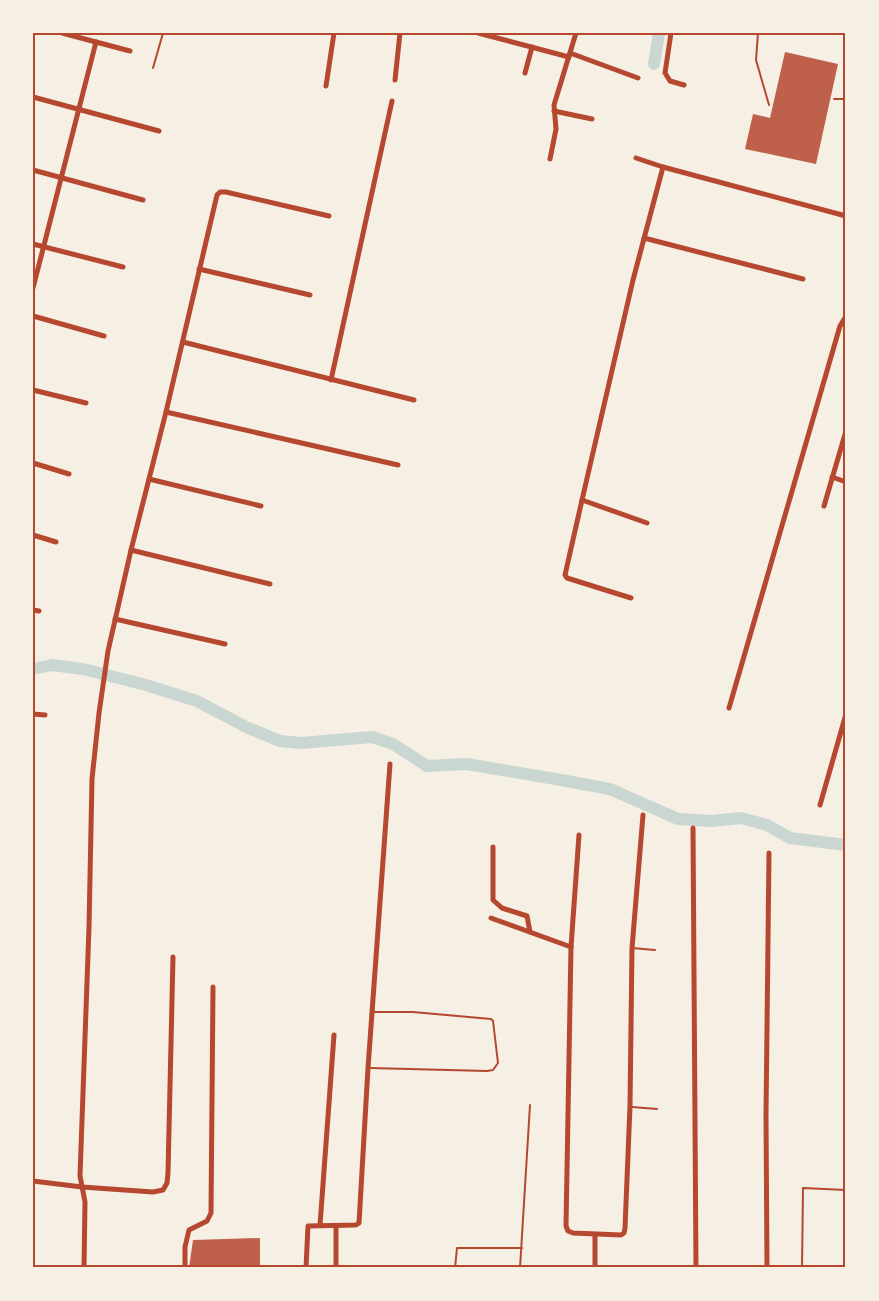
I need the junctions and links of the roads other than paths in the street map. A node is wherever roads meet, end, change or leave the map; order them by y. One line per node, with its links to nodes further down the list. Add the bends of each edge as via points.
1 (62, 33): 9 (street)
2 (163, 33): 13 (lane)
3 (334, 33): 18 (street)
4 (400, 33): 16 (street)
5 (478, 33): 10 (street)
6 (576, 33): 12 (street)
7 (671, 33): 17 (street, via 665,73 670,81)
8 (758, 33): 23 (lane, via 756,60)
9 (96, 42): 11 (street); 24 (street)
10 (532, 47): 12 (street); 14 (street)
11 (130, 51)
12 (570, 55): 15 (street); 25 (street)
13 (153, 68)
14 (525, 73)
15 (638, 78)
16 (394, 80)
17 (684, 85)
18 (326, 86)
19 (33, 97): 24 (street)
20 (834, 99): 21 (lane)
21 (846, 99)
22 (392, 101): 48 (street)
23 (769, 105)
24 (79, 110): 27 (street); 32 (street)
25 (554, 111): 26 (street); 29 (street, via 556,134)
26 (592, 119)
27 (159, 131)
28 (636, 158): 30 (street)
29 (550, 159)
30 (663, 168): 35 (street); 36 (street)
31 (33, 170): 32 (street)
32 (62, 178): 33 (street); 38 (street)
33 (142, 200)
34 (329, 216): 40 (street, via 220,192)
35 (846, 216)
36 (644, 238): 41 (street); 60 (street)
37 (33, 244): 38 (street)
38 (43, 246): 39 (street); 42 (street)
39 (123, 267)
40 (199, 268): 43 (street); 47 (street)
41 (803, 279)
42 (33, 288)
43 (310, 295)
44 (33, 316): 46 (street)
45 (846, 316): 71 (street)
46 (104, 336)
47 (183, 342): 48 (street); 52 (street)
48 (331, 380): 50 (street)
49 (33, 390): 51 (street)
50 (414, 400)
51 (86, 403)
52 (166, 412): 55 (street); 58 (street)
53 (846, 432): 57 (street)
54 (33, 464): 56 (street)
55 (398, 465)
56 (69, 474)
57 (832, 477): 59 (street); 62 (street)
58 (149, 479): 61 (street); 66 (street)
59 (846, 482)
60 (582, 500): 63 (street); 68 (street, via 565,575)
61 (261, 506)
62 (824, 506)
63 (646, 523)
64 (33, 536): 65 (street)
65 (56, 542)
66 (130, 550): 67 (street); 69 (street)
67 (270, 584)
68 (631, 598)
69 (115, 619): 70 (street); 96 (street, via 92,779)
70 (225, 644)
71 (729, 708)
72 (33, 714): 74 (street)
73 (846, 714): 76 (street)
74 (45, 715)
75 (390, 764): 89 (street)
76 (820, 805)
77 (643, 816): 85 (street)
78 (693, 828): 108 (street)
79 (579, 836): 84 (street)
80 (493, 847): 83 (street, via 493,900 502,908 527,916)
81 (769, 854): 109 (street)
82 (491, 918): 83 (street)
83 (530, 932): 84 (street)
84 (571, 947): 99 (street, via 566,1226 573,1233)
85 (632, 948): 86 (lane); 93 (street)
86 (655, 950)
87 (173, 957): 96 (street, via 167,1183 163,1190 153,1192)
88 (213, 987): 102 (street, via 211,1213 207,1221 189,1230)
89 (372, 1012): 91 (street); 91 (lane, via 491,1019 498,1063 487,1071)
90 (334, 1035): 97 (street)
91 (368, 1068): 98 (street, via 359,1223)
92 (530, 1105): 100 (lane)
93 (630, 1107): 94 (lane); 99 (street, via 624,1233)
94 (657, 1109)
95 (33, 1181): 96 (street)
96 (82, 1187): 101 (street)
97 (320, 1225): 98 (street); 103 (street, via 307,1228)
98 (336, 1226): 104 (street)
99 (594, 1234): 107 (street)
100 (522, 1248): 105 (lane, via 457,1248); 106 (lane)
101 (84, 1268)
102 (185, 1268)
103 (306, 1268)
104 (336, 1268)
105 (455, 1268)
106 (520, 1268)
107 (595, 1268)
108 (696, 1268)
109 (767, 1268)

